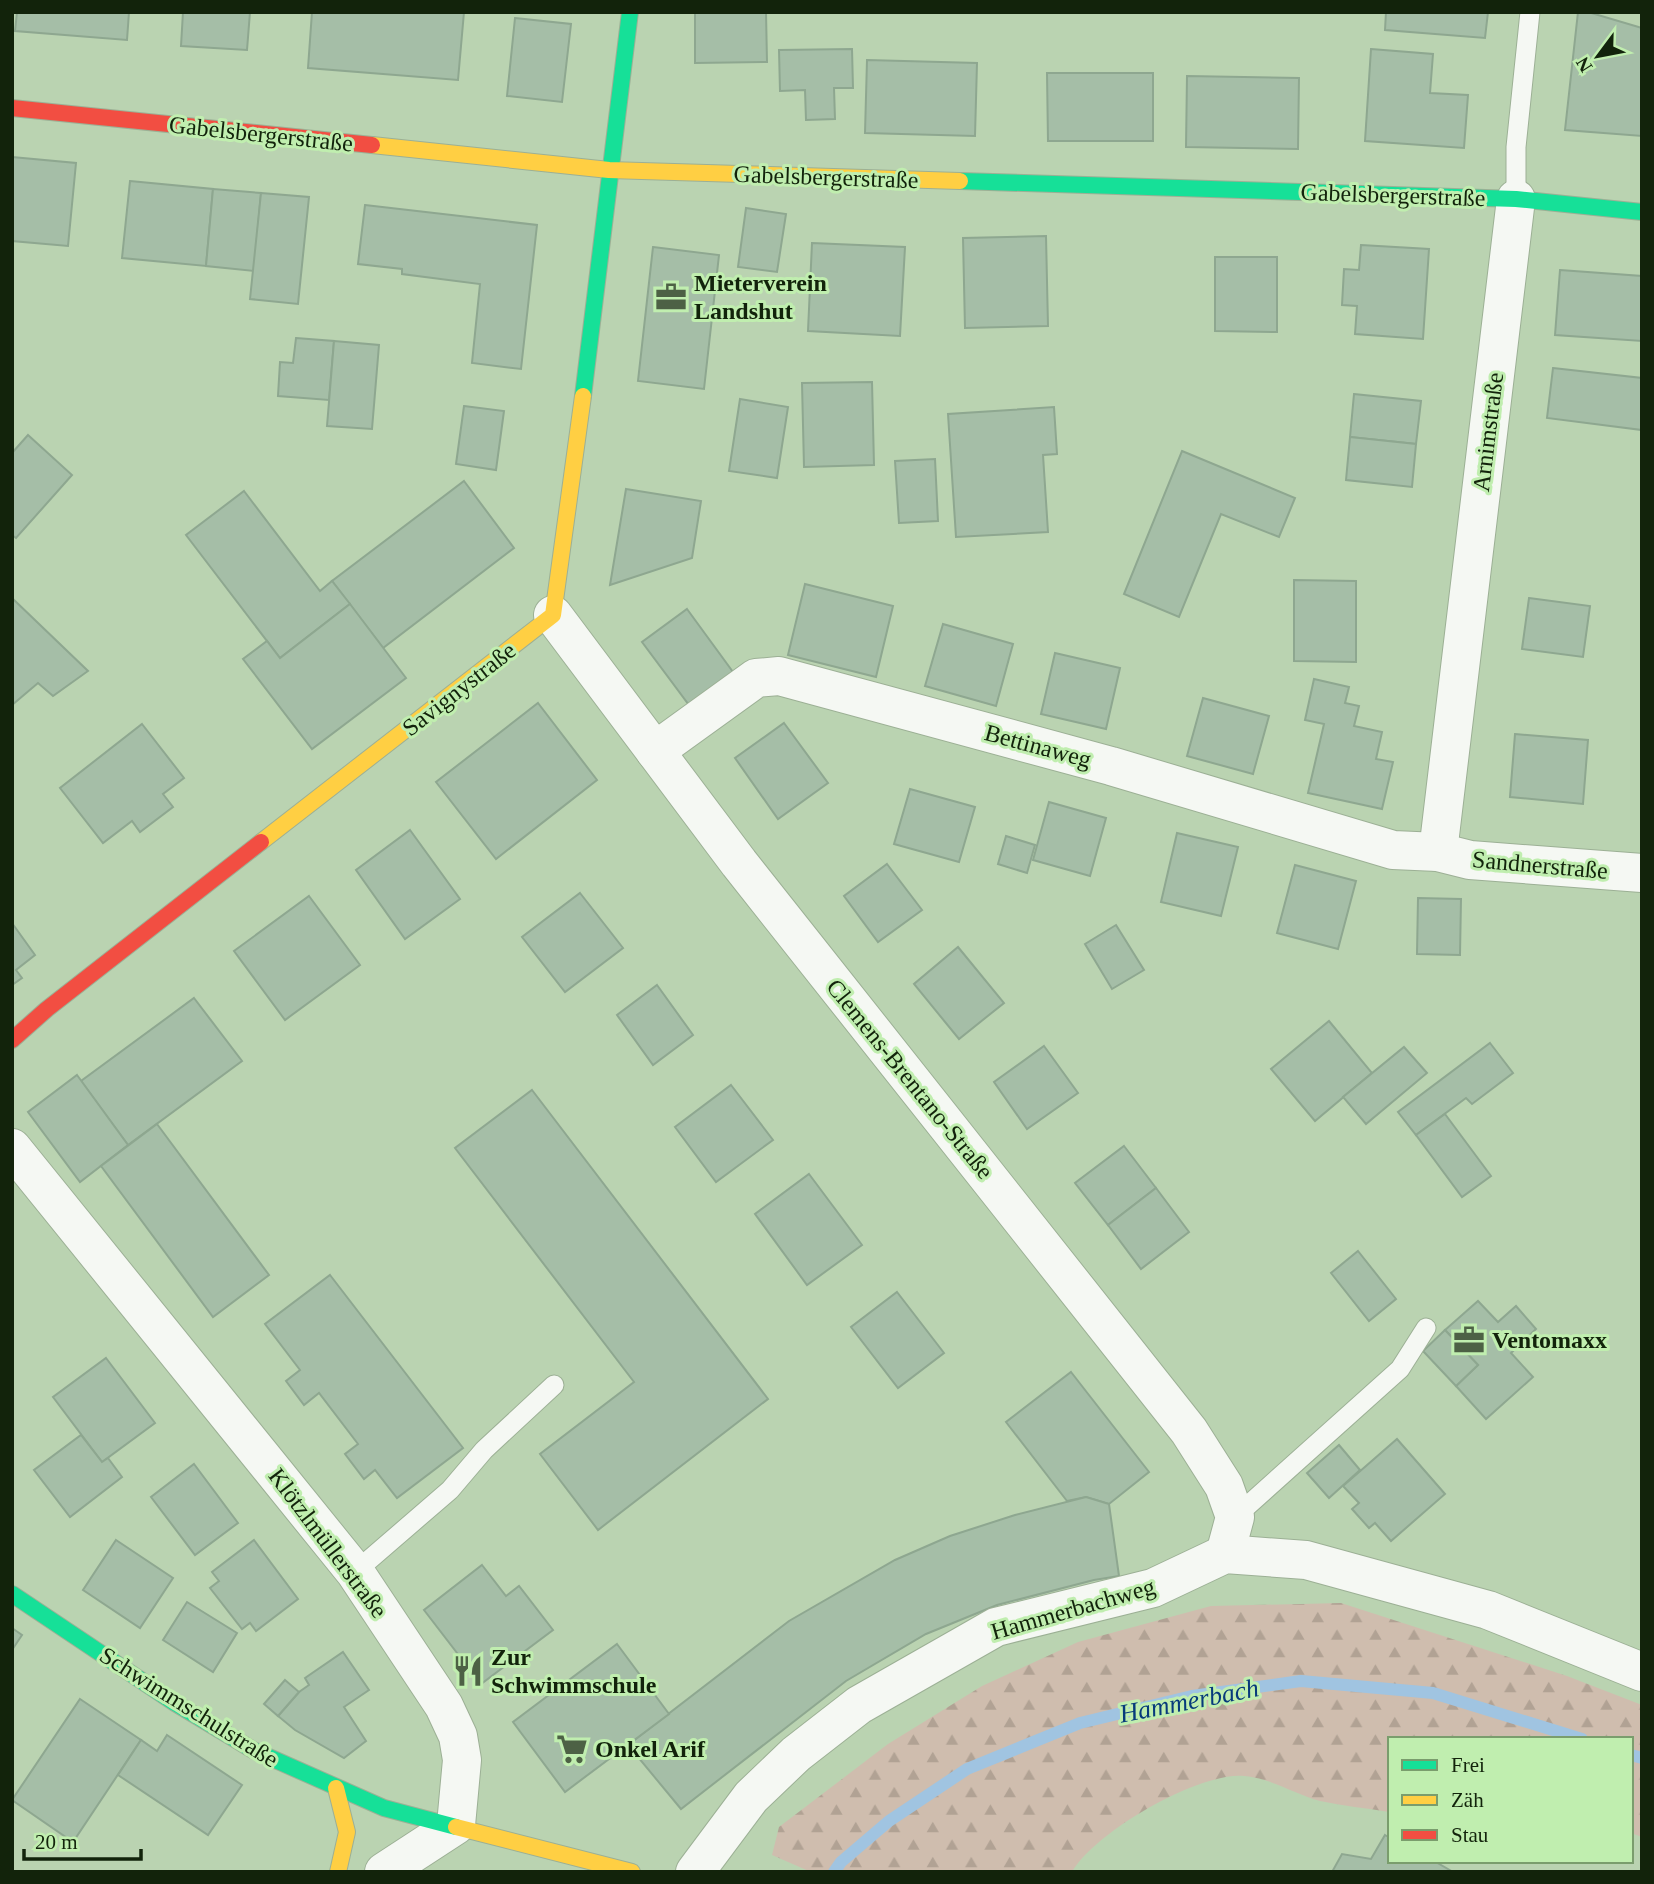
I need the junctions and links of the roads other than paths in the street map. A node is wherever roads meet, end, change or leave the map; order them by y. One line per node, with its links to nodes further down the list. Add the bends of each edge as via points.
1 (630, 12): 4 (street)
2 (1530, 12): 5 (lane, Arnimstraße, via 1516,147)
3 (12, 108): 4 (street, Gabelsbergerstraße)
4 (609, 170): 5 (street, Gabelsbergerstraße); 7 (street)
5 (1516, 199): 6 (street, Gabelsbergerstraße); 9 (street, Arnimstraße)
6 (1642, 212)
7 (553, 615): 8 (street, Clemens-Brentano-Straße); 11 (street, Savignystraße)
8 (655, 751): 9 (street, Bettinaweg, via 756,678 779,676 1111,766 1393,850); 15 (street, Clemens-Brentano-Straße, via 1189,1431 1224,1486)
9 (1438, 852): 10 (street, Sandnerstraße, via 1470,860)
10 (1642, 873)
11 (12, 1040)
12 (12, 1148): 17 (street, Klötzlmüllerstraße)
13 (1426, 1328): 15 (lane, via 1400,1369)
14 (554, 1385): 17 (lane, via 484,1450 450,1490)
15 (1235, 1517): 16 (street)
16 (1225, 1554): 19 (street, Hammerbachweg, via 1306,1559 1488,1610); 25 (street, Hammerbachweg, via 1153,1588 996,1627 870,1698 796,1754 751,1797)
17 (355, 1572): 21 (street, Klötzlmüllerstraße, via 444,1706 458,1736 461,1760)
18 (12, 1594): 20 (street, Schwimmschulstraße, via 253,1750)
19 (1642, 1672)
20 (336, 1787): 21 (street, Schwimmschulstraße, via 384,1808); 22 (street, via 347,1832)
21 (456, 1825): 23 (street); 24 (street)
22 (338, 1872)
23 (384, 1872)
24 (632, 1872)
25 (695, 1872)

